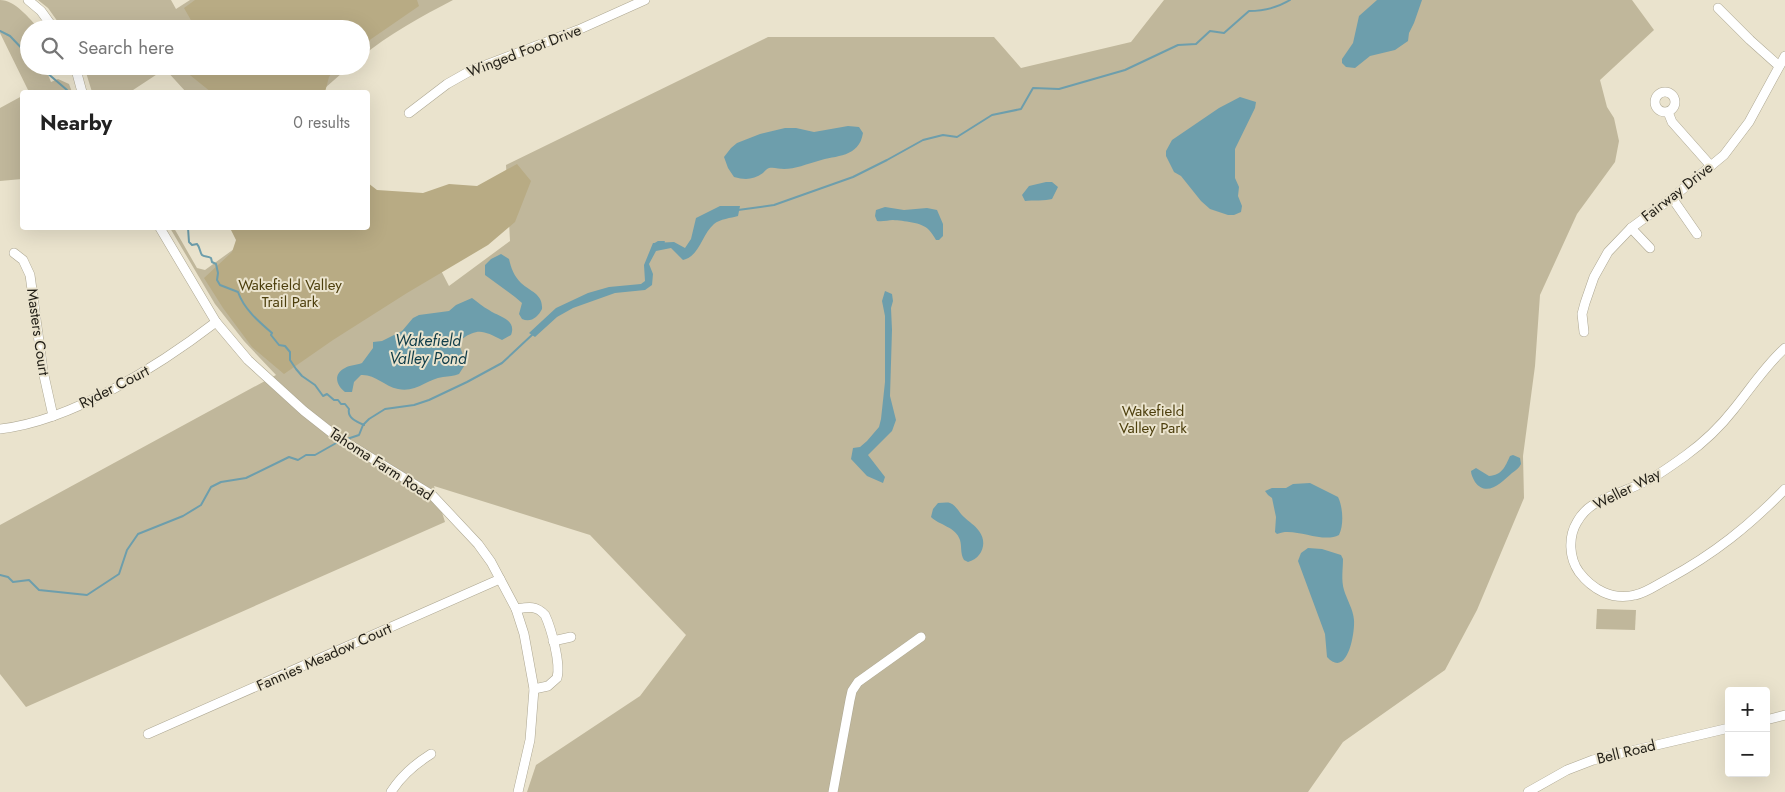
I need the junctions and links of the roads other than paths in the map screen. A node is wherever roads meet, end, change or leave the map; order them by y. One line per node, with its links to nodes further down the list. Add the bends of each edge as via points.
1 (28, 0): 4 (street)
2 (645, 0): 10 (street, Winged Foot Drive, via 578,30 470,71)
3 (1718, 8): 6 (street)
4 (48, 20)
5 (1785, 56): 6 (street, Fairway Drive)
6 (1779, 66): 11 (street, Fairway Drive, via 1741,134)
7 (77, 75): 8 (street)
8 (81, 90)
9 (1668, 112): 11 (street, via 1672,122)
10 (409, 113)
11 (1711, 166): 12 (street, Fairway Drive)
12 (1672, 198): 13 (street, Fairway Drive); 15 (street)
13 (1631, 228): 16 (street); 19 (street, Fairway Drive, via 1608,252 1594,277 1582,314)
14 (161, 230): 18 (street, Tahoma Farm Road)
15 (1698, 234)
16 (1650, 248)
17 (14, 253): 21 (street, Masters Court, via 26,264 30,275 43,371)
18 (216, 322): 21 (street, Ryder Court, via 149,369); 24 (street, Tahoma Farm Road, via 248,360 304,411 337,437 432,495 478,544)
19 (1584, 332)
20 (1785, 348): 23 (street, Weller Way, via 1719,426 1685,456 1655,476 1587,509 1576,522 1571,537 1570,550 1575,566 1595,589 1608,594 1635,595 1699,562 1746,527)
21 (53, 416): 22 (street, Ryder Court)
22 (0, 429)
23 (1785, 489)
24 (500, 579): 25 (street, Tahoma Farm Road); 33 (street, Fannies Meadow Court)
25 (516, 609): 28 (street, via 534,607 541,611 547,619); 29 (street, Tahoma Farm Road)
26 (571, 637): 28 (street)
27 (921, 637): 37 (street, via 854,686)
28 (552, 642): 29 (street, via 558,667 557,678 548,686)
29 (534, 689): 36 (street, Tahoma Farm Road, via 530,740)
30 (1785, 715): 31 (street)
31 (1770, 719)
32 (1725, 729): 38 (street, Bell Road, via 1592,760)
33 (148, 734)
34 (431, 754): 35 (street, via 408,771)
35 (391, 792)
36 (518, 792)
37 (833, 792)
38 (1528, 792)

